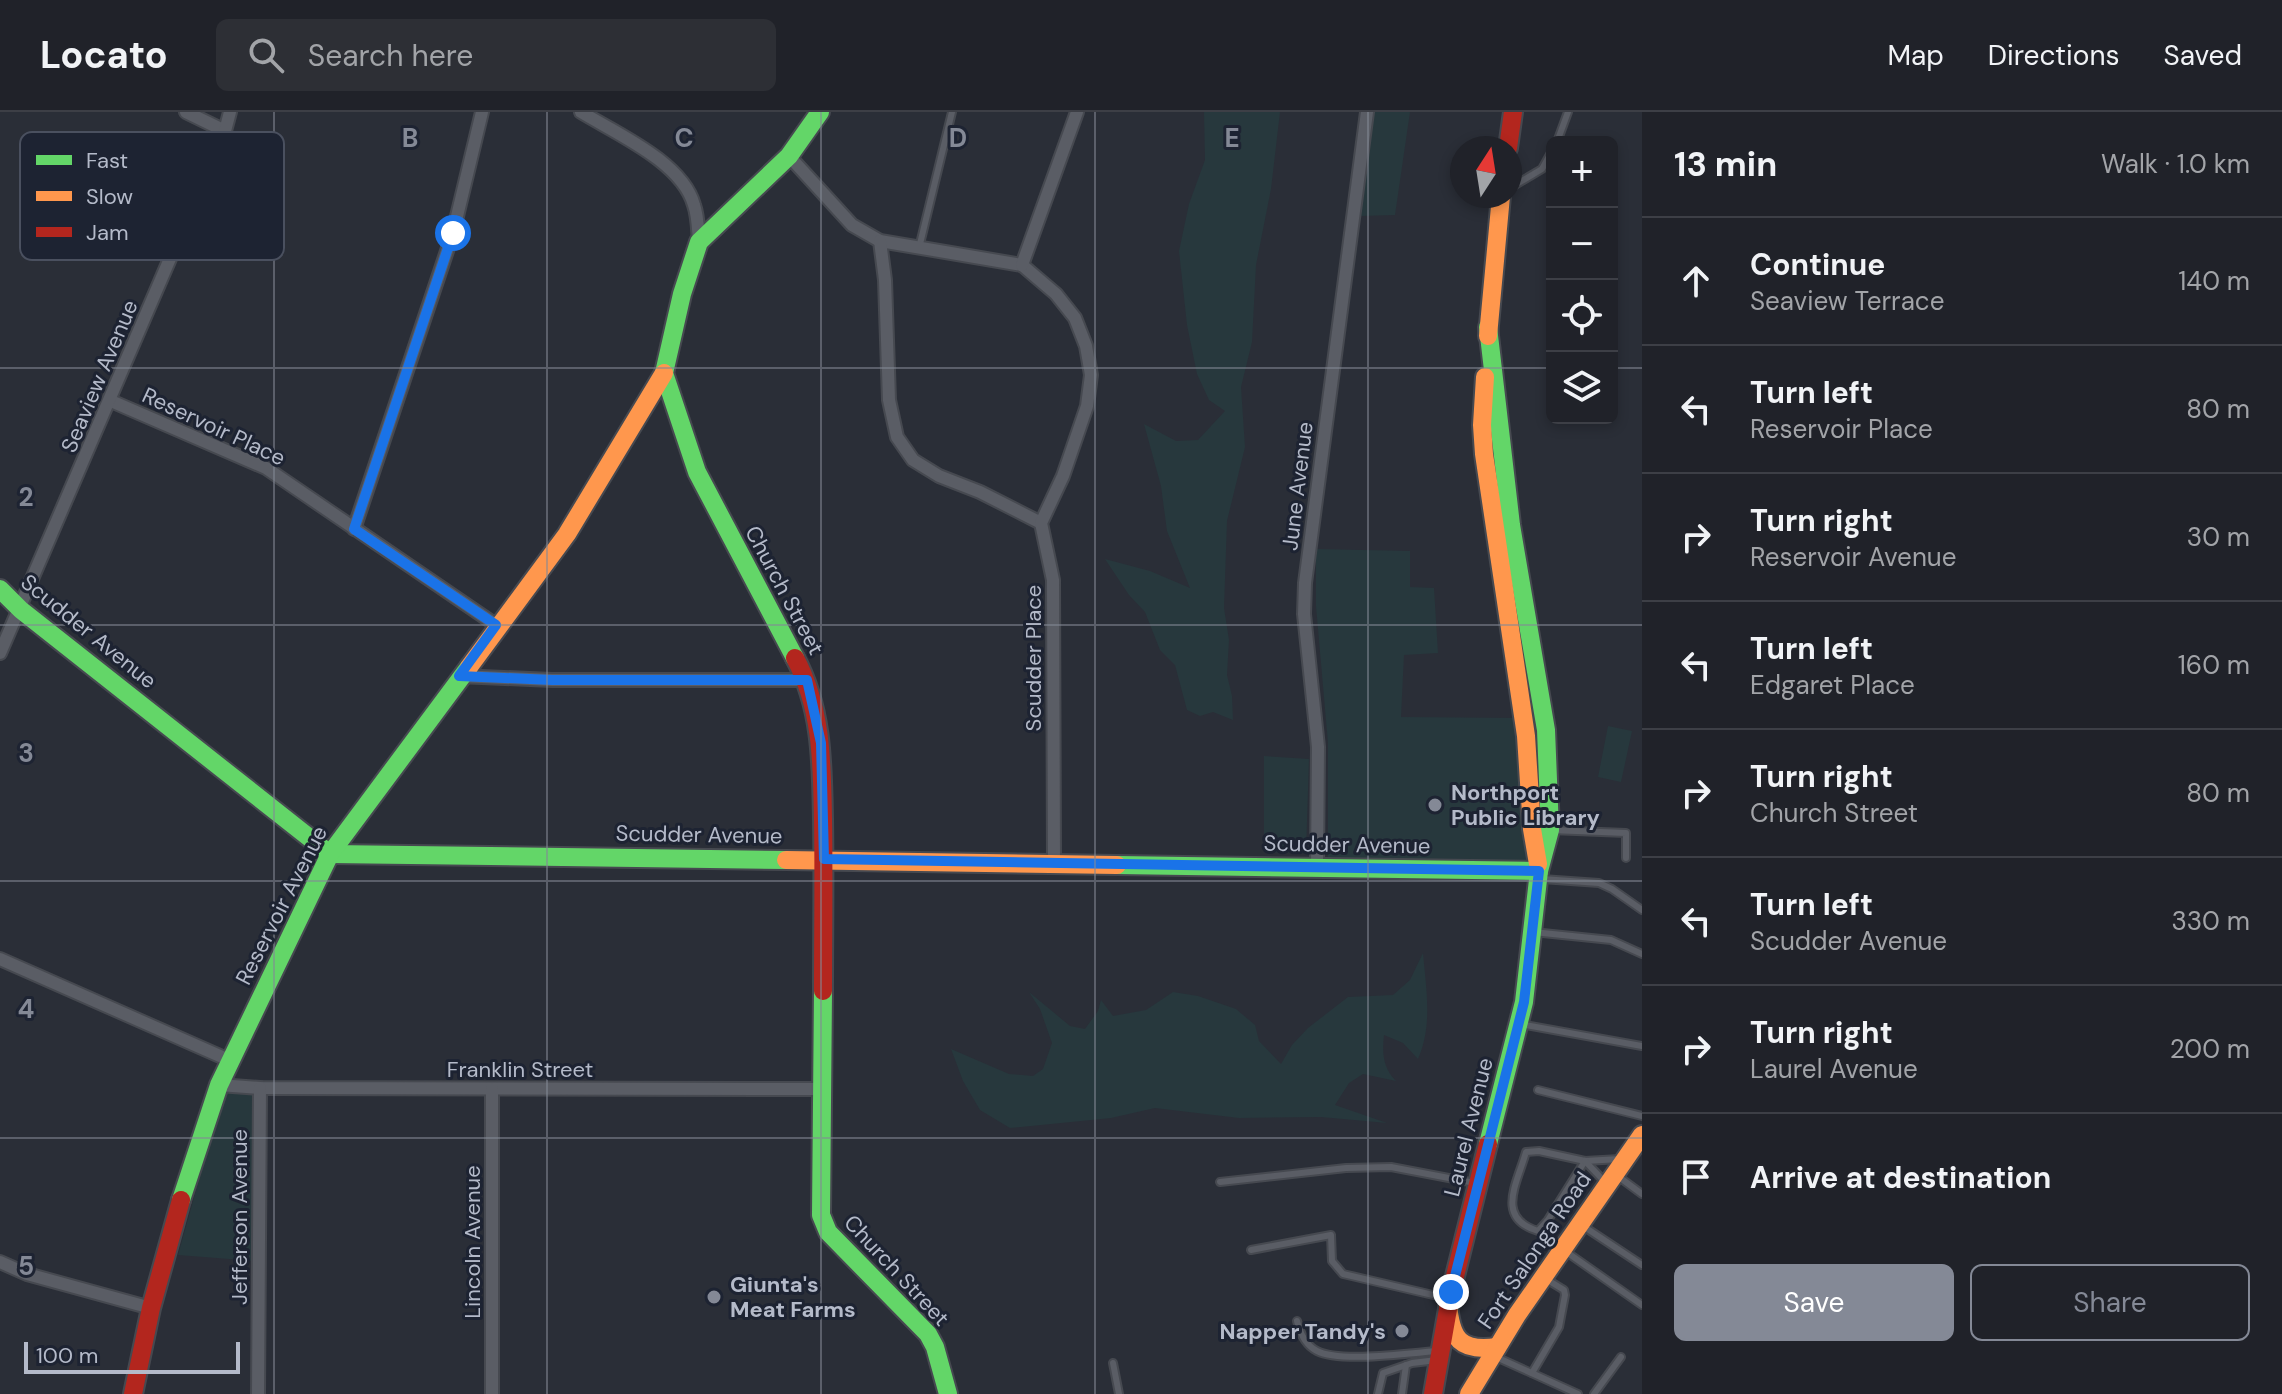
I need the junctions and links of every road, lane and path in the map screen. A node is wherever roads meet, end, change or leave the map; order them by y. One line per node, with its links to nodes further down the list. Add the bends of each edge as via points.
1 (186, 112): 11 (street)
2 (230, 112): 11 (street, Seaview Avenue)
3 (482, 112): 26 (street, via 453,233)
4 (581, 112): 19 (street, via 668,166 683,182 694,205)
5 (820, 112): 14 (main road)
6 (952, 112): 20 (lane)
7 (1077, 112): 22 (street)
8 (1367, 112): 38 (street, June Avenue, via 1305,583 1318,747)
9 (1513, 112): 12 (main road)
10 (1568, 112): 13 (lane)
11 (225, 131)
12 (1510, 136)
13 (1559, 136)
14 (789, 156): 18 (street, via 852,225); 19 (main road)
15 (1546, 162): 16 (lane)
16 (1522, 181)
17 (1500, 208): 33 (main road, Laurel Avenue, via 1488,327 1511,525 1546,730)
18 (880, 241): 20 (street); 25 (street, via 889,400 897,437 913,460 939,476)
19 (699, 242): 23 (main road)
20 (919, 248): 22 (street)
21 (171, 260): 24 (street, Seaview Avenue)
22 (1022, 265): 25 (street, via 1075,318 1091,375 1087,406)
23 (664, 373): 29 (main road, Reservoir Avenue, via 567,534); 32 (main road, Church Street, via 697,472)
24 (111, 401): 26 (street, Reservoir Place, via 266,468); 28 (street, Seaview Avenue)
25 (1041, 523): 37 (street, Scudder Place, via 1053,580)
26 (354, 529): 29 (street, Reservoir Place)
27 (0, 589): 28 (main road, Scudder Avenue)
28 (21, 610): 30 (street, Seaview Avenue); 34 (main road, Scudder Avenue)
29 (496, 625): 31 (main road, Reservoir Avenue)
30 (0, 653)
31 (459, 676): 32 (street); 34 (main road, Reservoir Avenue)
32 (807, 680): 36 (main road, Church Street, via 821,743)
33 (1541, 830): 35 (lane, via 1626,833); 39 (main road, Laurel Avenue)
34 (330, 854): 36 (main road, Scudder Avenue); 46 (main road, Reservoir Avenue)
35 (1626, 858)
36 (824, 859): 37 (main road, Scudder Avenue); 50 (main road, Church Street)
37 (1054, 864): 38 (main road, Scudder Avenue)
38 (1317, 867): 39 (main road, Scudder Avenue)
39 (1538, 874): 40 (lane, via 1599,883); 41 (main road, Laurel Avenue)
40 (1642, 910)
41 (1533, 932): 42 (lane, via 1611,940); 44 (main road, Laurel Avenue)
42 (1642, 954)
43 (0, 959): 46 (street)
44 (1518, 1023): 45 (lane); 57 (main road, Laurel Avenue)
45 (1642, 1046)
46 (229, 1060): 47 (main road, Reservoir Avenue)
47 (219, 1085): 48 (street, Franklin Street); 67 (main road, Reservoir Avenue)
48 (260, 1088): 49 (street, Franklin Street); 76 (street, Jefferson Avenue)
49 (492, 1089): 50 (street, Franklin Street); 77 (street, Lincoln Avenue)
50 (821, 1089): 78 (main road, Church Street, via 825,1228 928,1334)
51 (1538, 1090): 52 (lane)
52 (1642, 1116)
53 (1640, 1141): 55 (main road, Fort Salonga Road)
54 (1585, 1161): 54 (lane, via 1538,1231 1514,1217 1511,1204 1526,1152); 55 (lane); 55 (lane)
55 (1616, 1173): 58 (lane); 59 (main road, Fort Salonga Road)
56 (1220, 1182): 57 (lane, via 1391,1167)
57 (1478, 1184): 65 (main road, Laurel Avenue)
58 (1642, 1194)
59 (1580, 1224): 60 (main road, Fort Salonga Road); 63 (lane)
60 (1562, 1249): 64 (main road, Fort Salonga Road); 66 (lane)
61 (1251, 1250): 65 (lane, via 1331,1235 1332,1261 1343,1274)
62 (0, 1262): 67 (street)
63 (1642, 1265)
64 (1543, 1277): 69 (main road, Fort Salonga Road); 74 (lane, via 1565,1295 1559,1327)
65 (1449, 1302): 69 (main road, via 1456,1339); 70 (main road, Laurel Avenue)
66 (1642, 1305)
67 (151, 1308): 75 (main road, Reservoir Avenue)
68 (1297, 1321): 70 (lane, via 1306,1341 1327,1355)
69 (1495, 1351): 74 (lane); 83 (main road, Fort Salonga Road)
70 (1438, 1356): 73 (lane); 82 (main road, Laurel Avenue)
71 (1621, 1357): 85 (lane)
72 (1113, 1363): 79 (lane)
73 (1406, 1365): 80 (lane, via 1383,1373); 81 (lane)
74 (1532, 1373): 84 (lane)
75 (133, 1394)
76 (258, 1394)
77 (492, 1394)
78 (948, 1394)
79 (1119, 1394)
80 (1379, 1394)
81 (1402, 1394)
82 (1433, 1394)
83 (1470, 1394)
84 (1578, 1394)
85 (1594, 1394)

